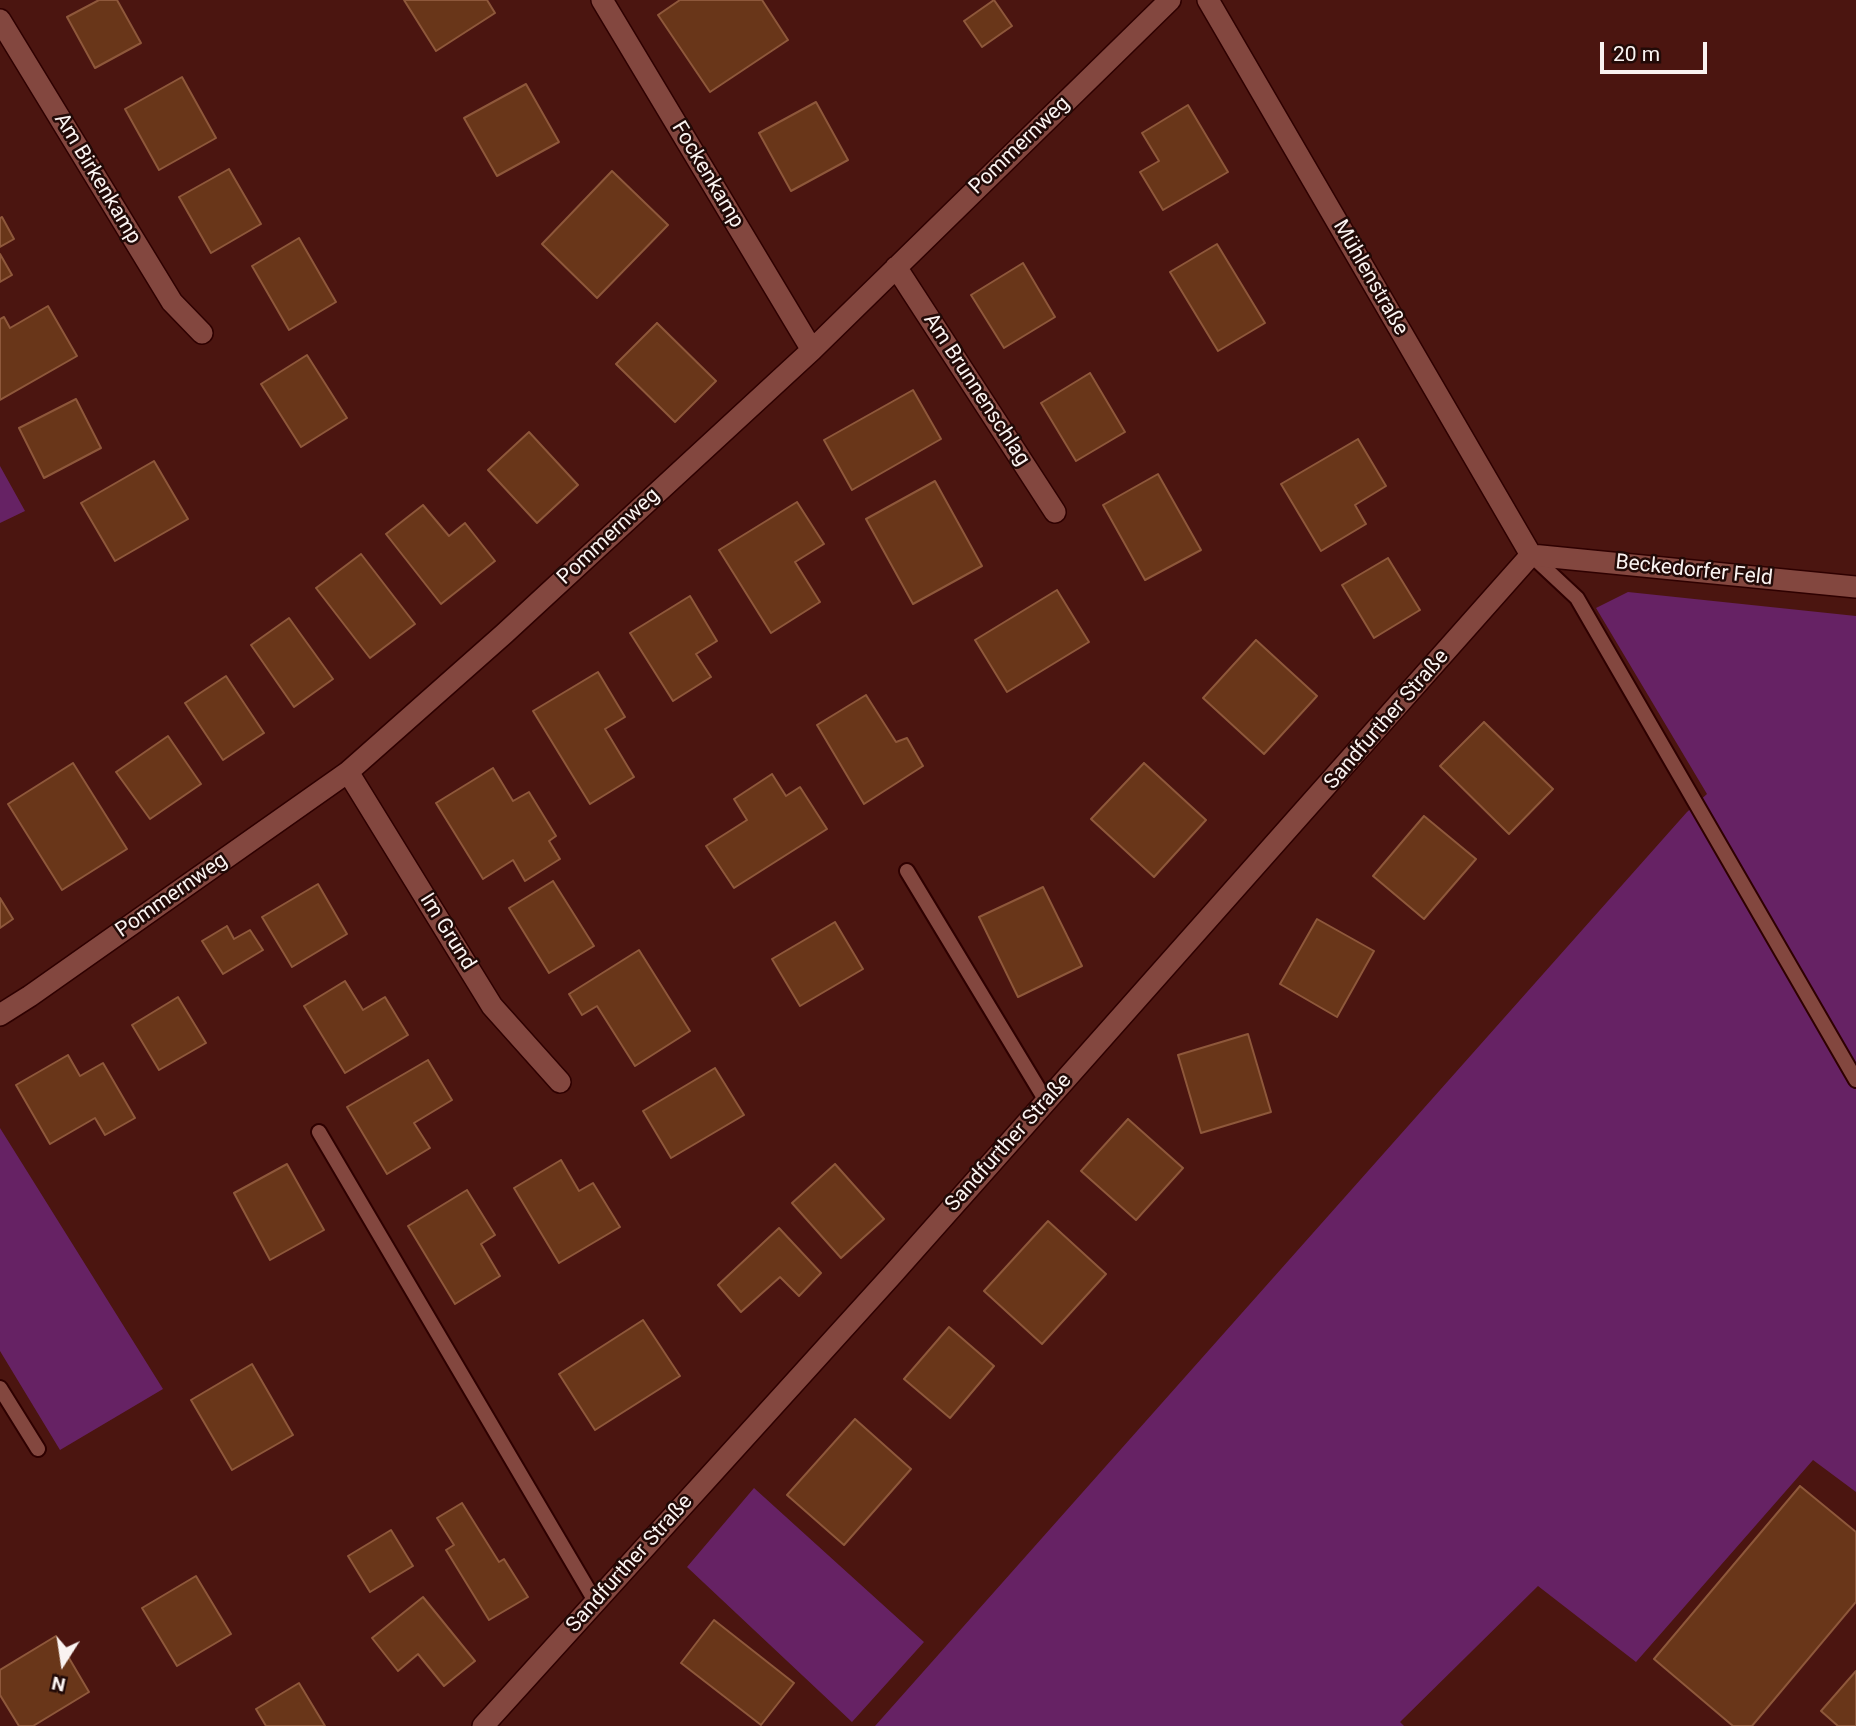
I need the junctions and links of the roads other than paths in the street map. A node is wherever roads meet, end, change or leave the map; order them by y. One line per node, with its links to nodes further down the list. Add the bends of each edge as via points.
1 (602, 0): 7 (street, Fockenkamp)
2 (1170, 0): 5 (street, Pommernweg)
3 (1208, 0): 9 (street, Mühlenstraße)
4 (0, 20): 6 (street, Am Birkenkamp, via 172,302)
5 (896, 267): 7 (street, Pommernweg); 8 (street, Am Brunnenschlag)
6 (202, 332)
7 (812, 350): 11 (street, Pommernweg)
8 (1055, 512)
9 (1531, 555): 10 (street, Beckedorfer Feld); 14 (lane, via 1577,598); 16 (street, Sandfurther Straße)
10 (1856, 587)
11 (348, 772): 13 (street, Pommernweg); 15 (street, Im Grund, via 492,1006)
12 (906, 872): 16 (lane)
13 (0, 1015)
14 (1856, 1080)
15 (560, 1082)
16 (1046, 1101): 20 (street, Sandfurther Straße)
17 (319, 1132): 20 (lane)
18 (0, 1388): 19 (lane)
19 (38, 1450)
20 (595, 1601): 21 (street, Sandfurther Straße)
21 (483, 1726)

